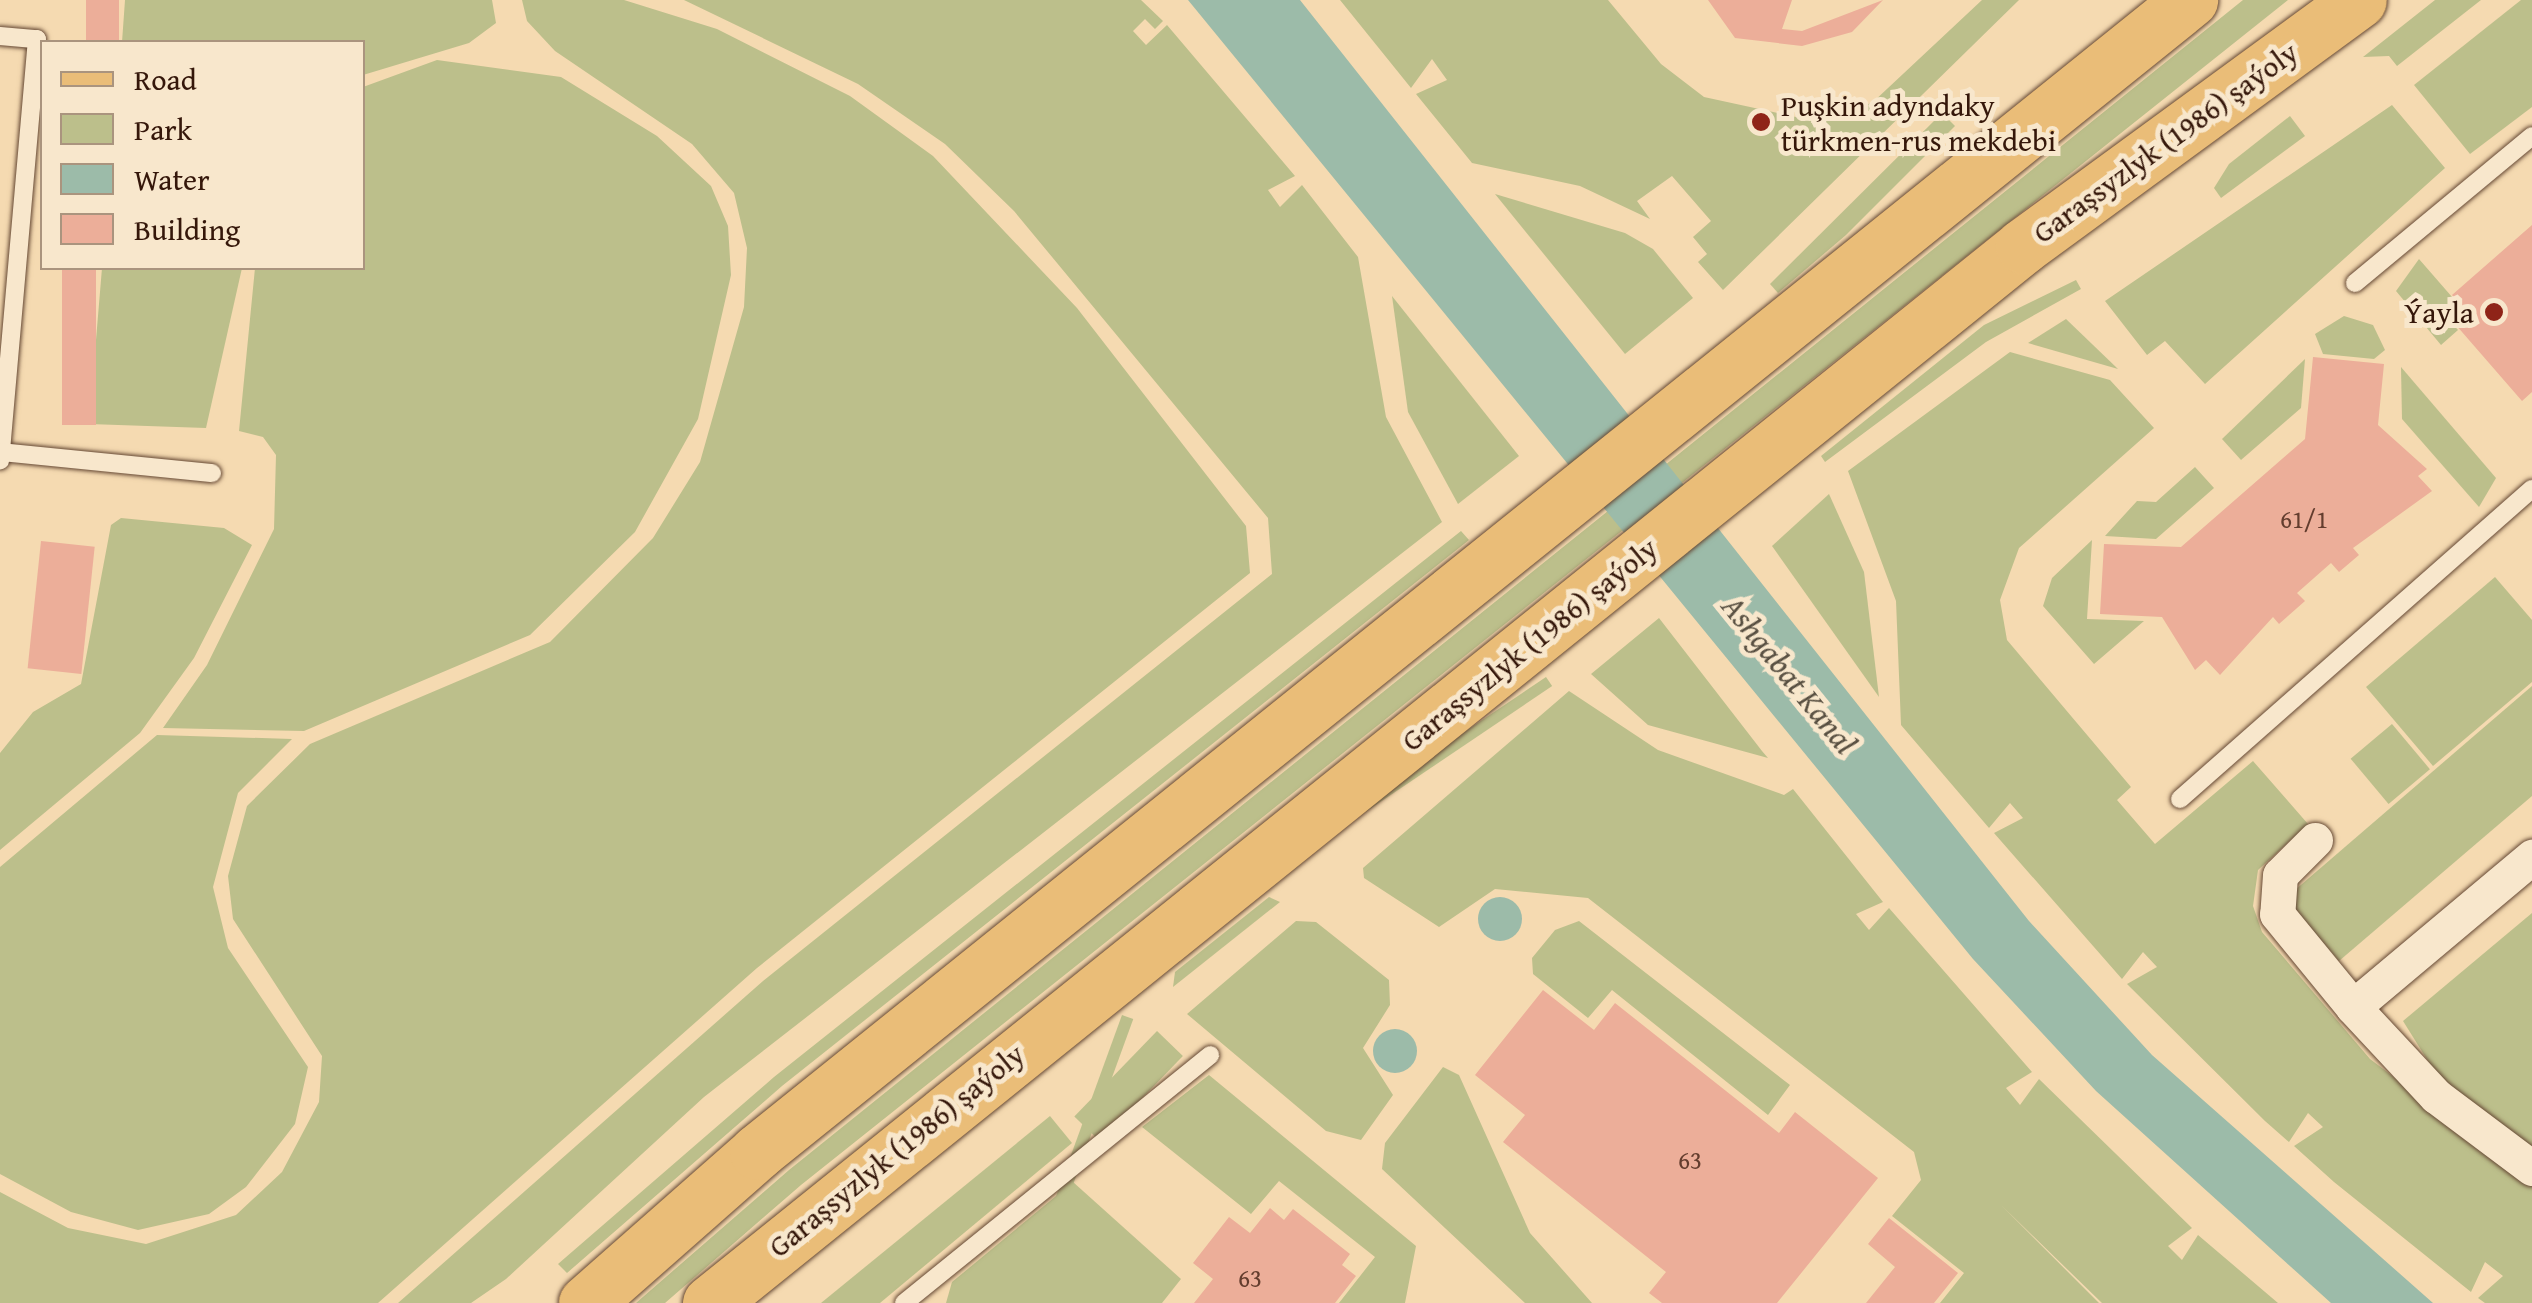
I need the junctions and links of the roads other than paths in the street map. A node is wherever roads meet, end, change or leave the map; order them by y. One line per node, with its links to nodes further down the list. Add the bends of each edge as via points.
1 (2190, 0): 17 (main road, via 757,1152)
2 (2359, 0): 18 (main road, Garaşsyzlyk (1986) şaýoly, via 2022,246)
3 (0, 36): 6 (lane, via 37,39)
4 (2532, 136): 5 (lane)
5 (2356, 283)
6 (1, 452): 7 (lane); 8 (lane)
7 (0, 460)
8 (212, 473)
9 (2532, 489): 10 (lane)
10 (2180, 799)
11 (2315, 840): 13 (street, via 2280,875 2276,914)
12 (2532, 857): 13 (street)
13 (2353, 1007): 15 (street, via 2436,1096)
14 (1210, 1054): 16 (lane)
15 (2532, 1168)
16 (908, 1302)
17 (586, 1303)
18 (710, 1303)

